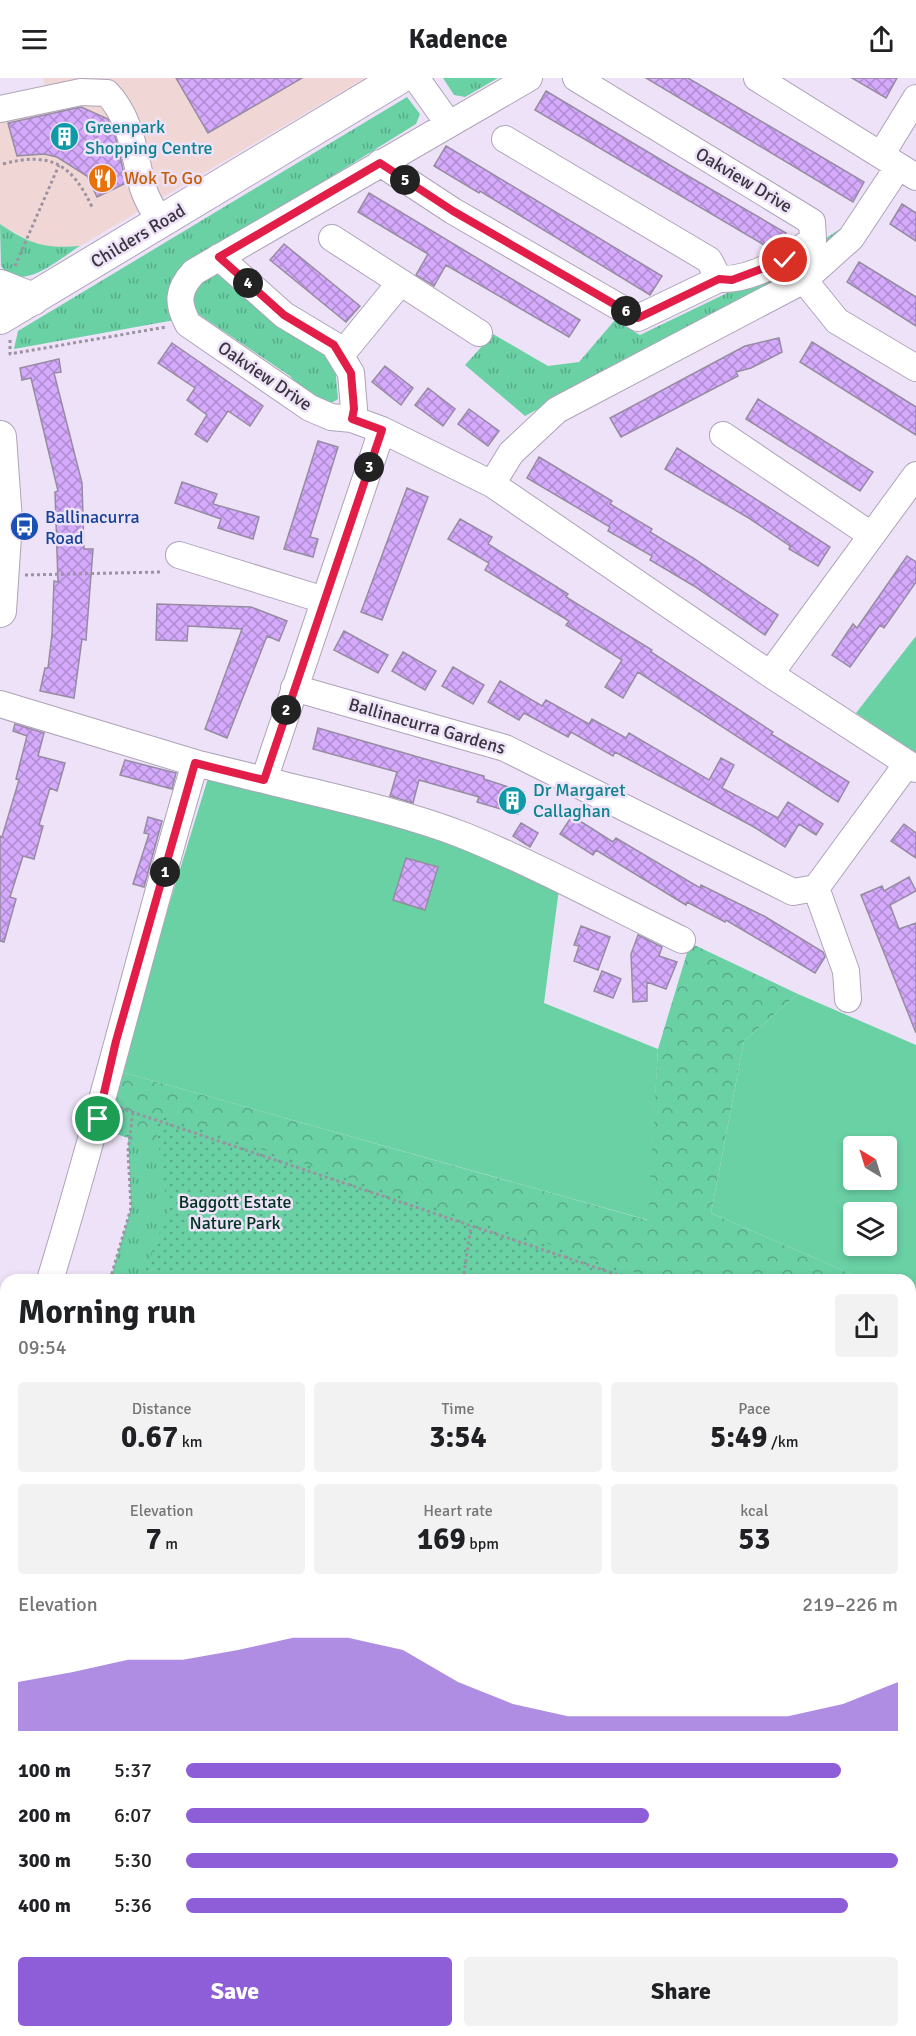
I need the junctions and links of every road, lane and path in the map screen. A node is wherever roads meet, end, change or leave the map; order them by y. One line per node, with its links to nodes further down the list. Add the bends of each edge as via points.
1 (399, 78): 15 (main road, Childers Road)
2 (416, 78): 8 (street)
3 (529, 78): 8 (street, Oakview Drive)
4 (576, 78): 19 (street, Oakview Drive, via 812,222 813,240 785,260 732,280)
5 (757, 78): 13 (street)
6 (916, 98): 13 (street)
7 (0, 109): 15 (street, via 81,92 106,93 117,104 130,132 143,189)
8 (448, 123): 10 (street, Oakview Drive)
9 (505, 139): 19 (street, via 709,260)
10 (380, 163): 17 (street, Oakview Drive); 19 (street, Oakview Drive, via 453,211 638,318)
11 (3, 164): 12 (path, via 41,159)
12 (59, 165): 14 (path, via 78,182); 18 (path)
13 (898, 166): 20 (street, via 851,238)
14 (92, 207)
15 (160, 222): 22 (main road, Childers Road)
16 (332, 238): 21 (street)
17 (219, 257): 27 (street, via 284,315 334,345); 29 (street, Oakview Drive, via 183,284 178,297 188,324 310,408 331,417)
18 (6, 279): 22 (main road)
19 (719, 279)
20 (804, 280): 28 (street, via 837,321); 34 (street, via 557,410 511,453)
21 (400, 283): 25 (street); 27 (street)
22 (33, 299): 23 (main road, Childers Road)
23 (0, 318)
24 (168, 327): 26 (path)
25 (479, 333)
26 (10, 354)
27 (342, 355): 29 (street, via 351,373)
28 (916, 368)
29 (352, 419): 30 (street)
30 (382, 430): 34 (street); 39 (street)
31 (723, 435): 35 (street)
32 (0, 437): 38 (main road, via 6,521)
33 (916, 475): 35 (street)
34 (492, 484): 40 (street)
35 (871, 535): 40 (street)
36 (179, 555): 39 (street)
37 (160, 572): 38 (path)
38 (1, 587)
39 (324, 600): 41 (street)
40 (770, 674): 44 (street)
41 (294, 688): 45 (street); 46 (street, Ballinacurra Gardens, via 505,747 794,891)
42 (0, 704): 43 (street)
43 (195, 763): 45 (street); 49 (street)
44 (912, 766): 46 (street)
45 (264, 780): 47 (street, via 414,818 464,836 515,857)
46 (816, 888): 48 (street, via 846,971)
47 (682, 940)
48 (848, 999)
49 (101, 1102): 50 (path); 52 (street)
50 (133, 1112): 51 (path); 53 (path, via 128,1151 131,1208)
51 (471, 1226): 54 (path); 55 (path)
52 (52, 1274)
53 (112, 1274)
54 (464, 1274)
55 (615, 1274)

